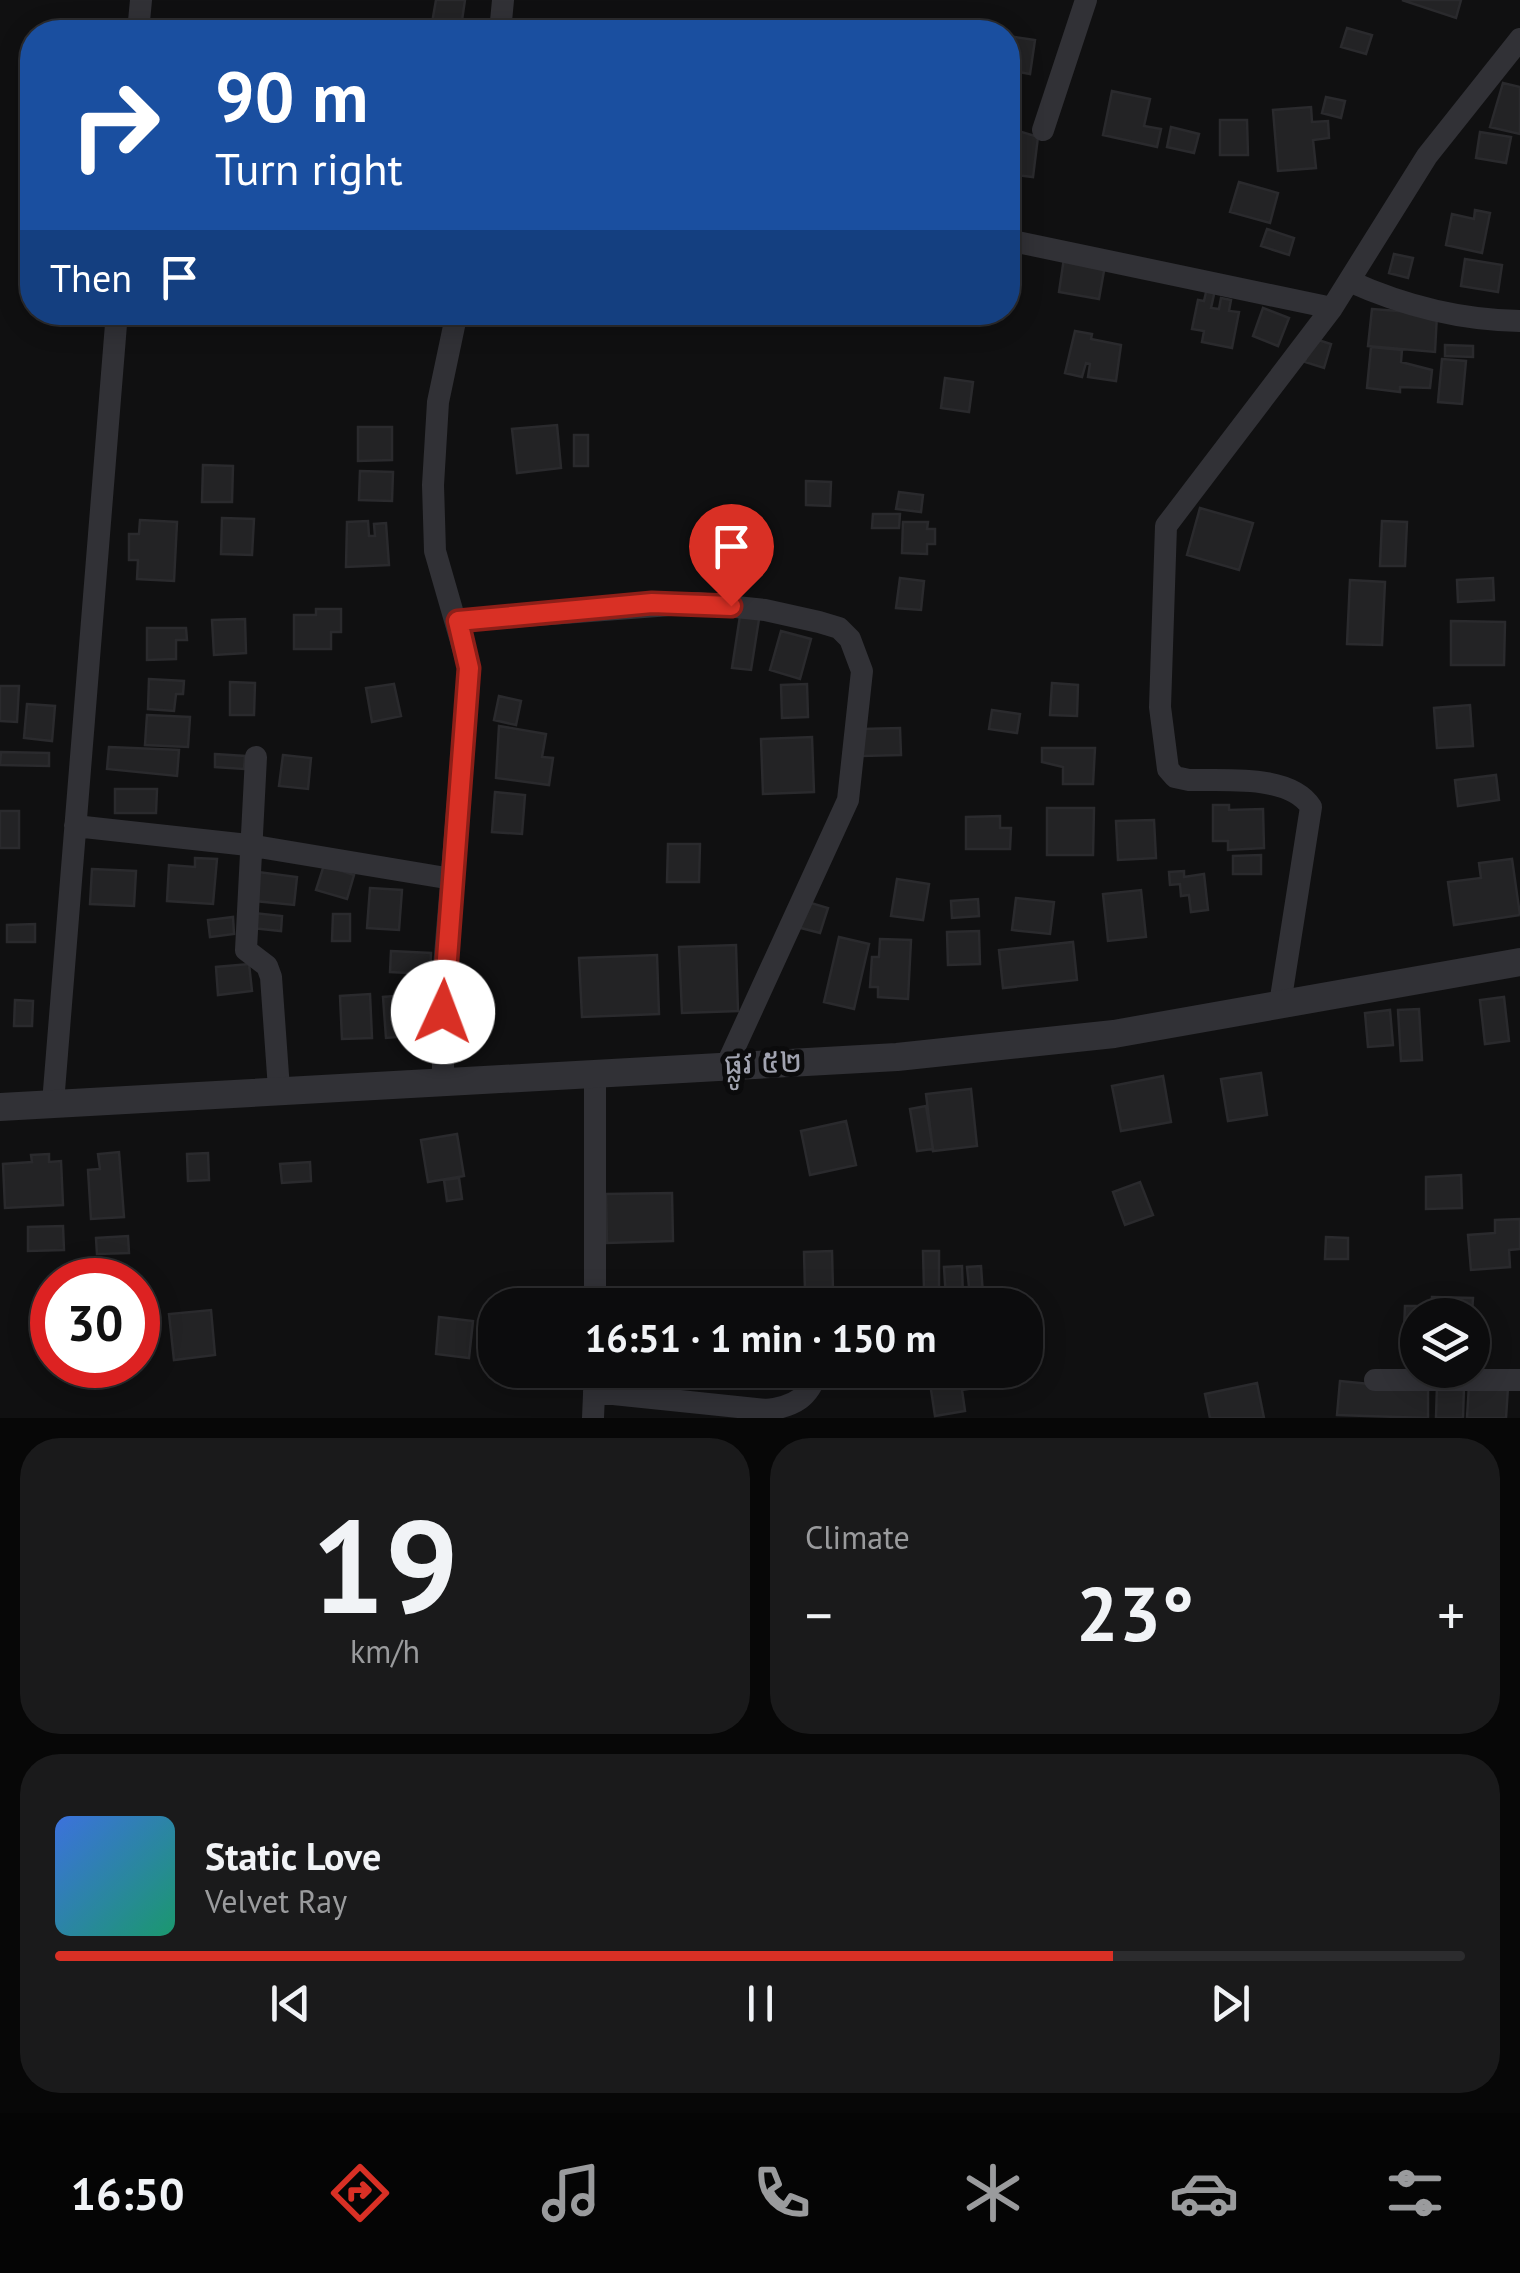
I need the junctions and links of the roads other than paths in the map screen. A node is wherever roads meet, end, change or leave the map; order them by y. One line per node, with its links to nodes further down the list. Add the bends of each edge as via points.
1 (1086, 0): 3 (street)
2 (1520, 39): 5 (street, via 1427,156)
3 (1043, 130)
4 (1020, 243): 6 (street)
5 (1349, 281): 6 (street); 7 (street, via 1452,316)
6 (1332, 308): 16 (street, via 1174,509 1163,550 1160,707 1168,769 1189,780 1281,786 1304,796 1310,807)
7 (1520, 321)
8 (115, 325): 12 (street)
9 (454, 325): 10 (street, via 438,402 434,485 435,552)
10 (458, 621): 14 (street, via 469,668); 17 (street, via 697,603 818,622 850,639 862,671 848,800)
11 (256, 757): 13 (street)
12 (76, 826): 13 (street); 21 (street)
13 (248, 845): 14 (street); 20 (street, via 246,950 272,977)
14 (452, 879): 19 (street)
15 (1520, 962): 16 (street, ផ្លូវ ៥២)
16 (1280, 1004): 17 (street, ផ្លូវ ៥២, via 1114,1034 897,1057)
17 (727, 1064): 18 (street, ផ្លូវ ៥២)
18 (595, 1072): 19 (street, ផ្លូវ ៥២); 23 (street)
19 (443, 1079): 20 (street, ផ្លូវ ៥២)
20 (278, 1089): 21 (street, ផ្លូវ ៥២)
21 (53, 1103): 22 (street, ផ្លូវ ៥២)
22 (0, 1107)
23 (595, 1288)
24 (1374, 1380): 25 (street)
25 (1520, 1380)
26 (594, 1388): 29 (street)
27 (636, 1388): 28 (street, via 767,1410 789,1407)
28 (811, 1388)
29 (593, 1418)

